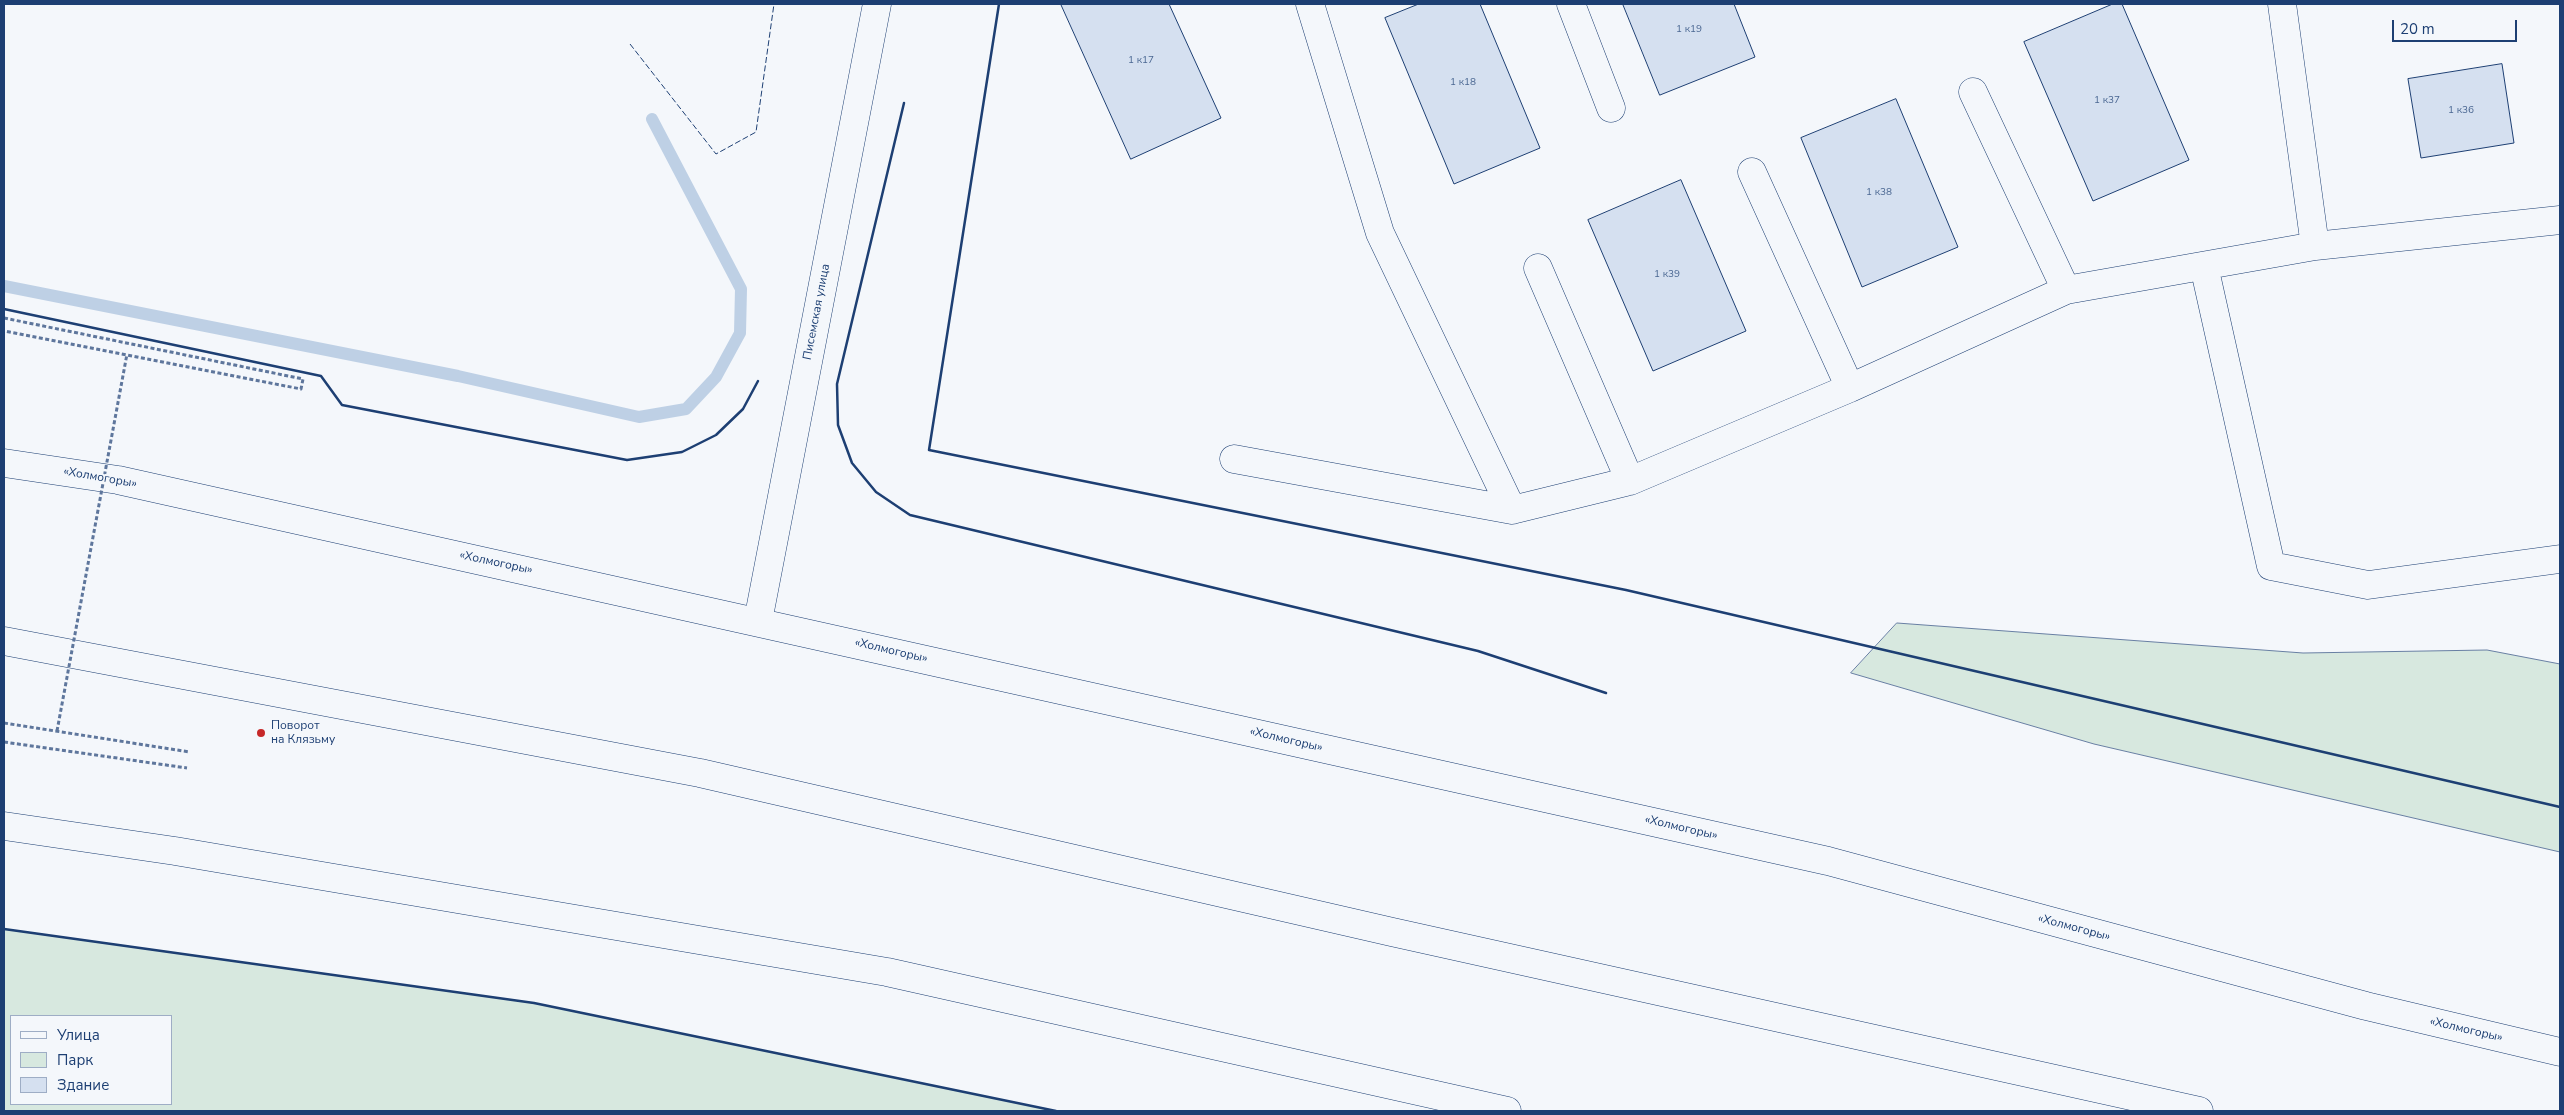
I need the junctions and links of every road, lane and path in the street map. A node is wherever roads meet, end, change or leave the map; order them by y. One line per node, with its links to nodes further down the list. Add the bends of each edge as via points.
1 (877, 4): 22 (main road, Писемская улица)
2 (1310, 4): 20 (main road, via 1380,232)
3 (1571, 4): 6 (main road)
4 (2282, 4): 9 (main road)
5 (1973, 92): 12 (main road)
6 (1611, 108)
7 (1752, 172): 16 (main road)
8 (2560, 220): 9 (main road)
9 (2315, 246): 10 (main road)
10 (2204, 266): 12 (main road); 21 (main road, via 2272,566 2368,585)
11 (1538, 268): 19 (main road)
12 (2066, 290): 16 (main road)
13 (4, 318): 15 (path, via 303,379 301,389)
14 (4, 331): 15 (path)
15 (127, 354): 25 (path, bridge)
16 (1850, 388): 19 (main road)
17 (1234, 459): 20 (main road)
18 (4, 463): 22 (main road, «Холмогоры», via 118,480)
19 (1630, 481): 20 (main road)
20 (1512, 510)
21 (2560, 559)
22 (758, 621): 30 (main road, «Холмогоры», via 1828,861 2357,1004)
23 (4, 641): 32 (main road, via 700,773 1392,932)
24 (4, 723): 25 (path)
25 (57, 731): 27 (path)
26 (4, 742): 28 (path)
27 (190, 752)
28 (188, 768)
29 (4, 826): 31 (main road, via 175,851 887,972)
30 (2560, 1052)
31 (1507, 1111)
32 (2199, 1111)

